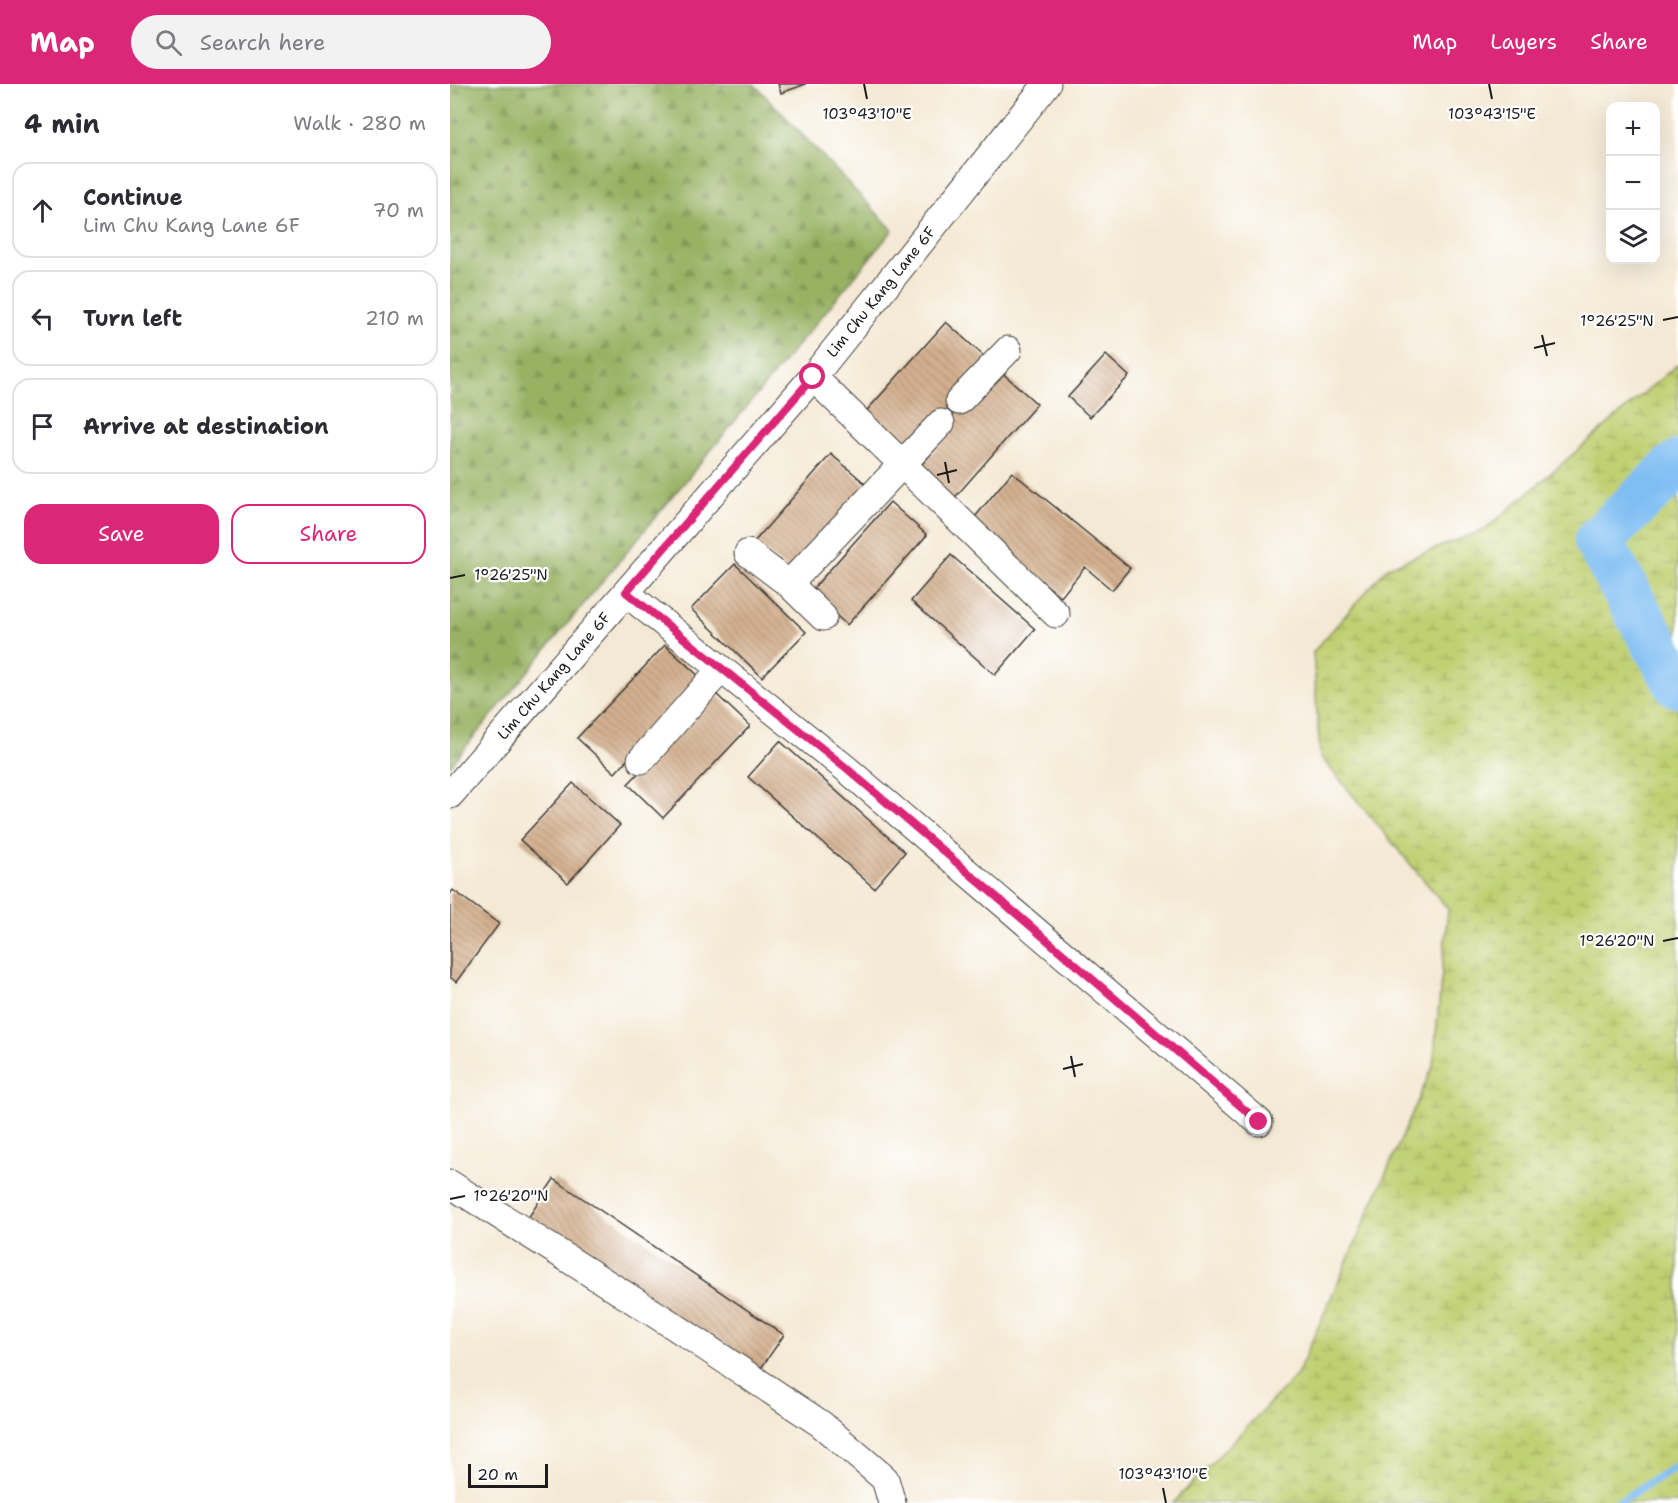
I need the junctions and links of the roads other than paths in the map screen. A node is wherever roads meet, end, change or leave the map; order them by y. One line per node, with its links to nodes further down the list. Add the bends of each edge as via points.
1 (1047, 84): 3 (street, Lim Chu Kang Lane 6F)
2 (1008, 350): 4 (street)
3 (813, 377): 6 (street); 9 (street, Lim Chu Kang Lane 6F)
4 (959, 401)
5 (941, 423): 6 (street)
6 (902, 464): 8 (street); 10 (street)
7 (748, 553): 8 (street)
8 (789, 584): 11 (street)
9 (626, 592): 12 (street); 14 (street, Lim Chu Kang Lane 6F)
10 (1056, 614)
11 (823, 617)
12 (721, 669): 13 (street); 15 (street, via 844,766)
13 (641, 760)
14 (450, 795)
15 (1259, 1122)
16 (450, 1184): 17 (street, via 821,1424 885,1479)
17 (892, 1503)

